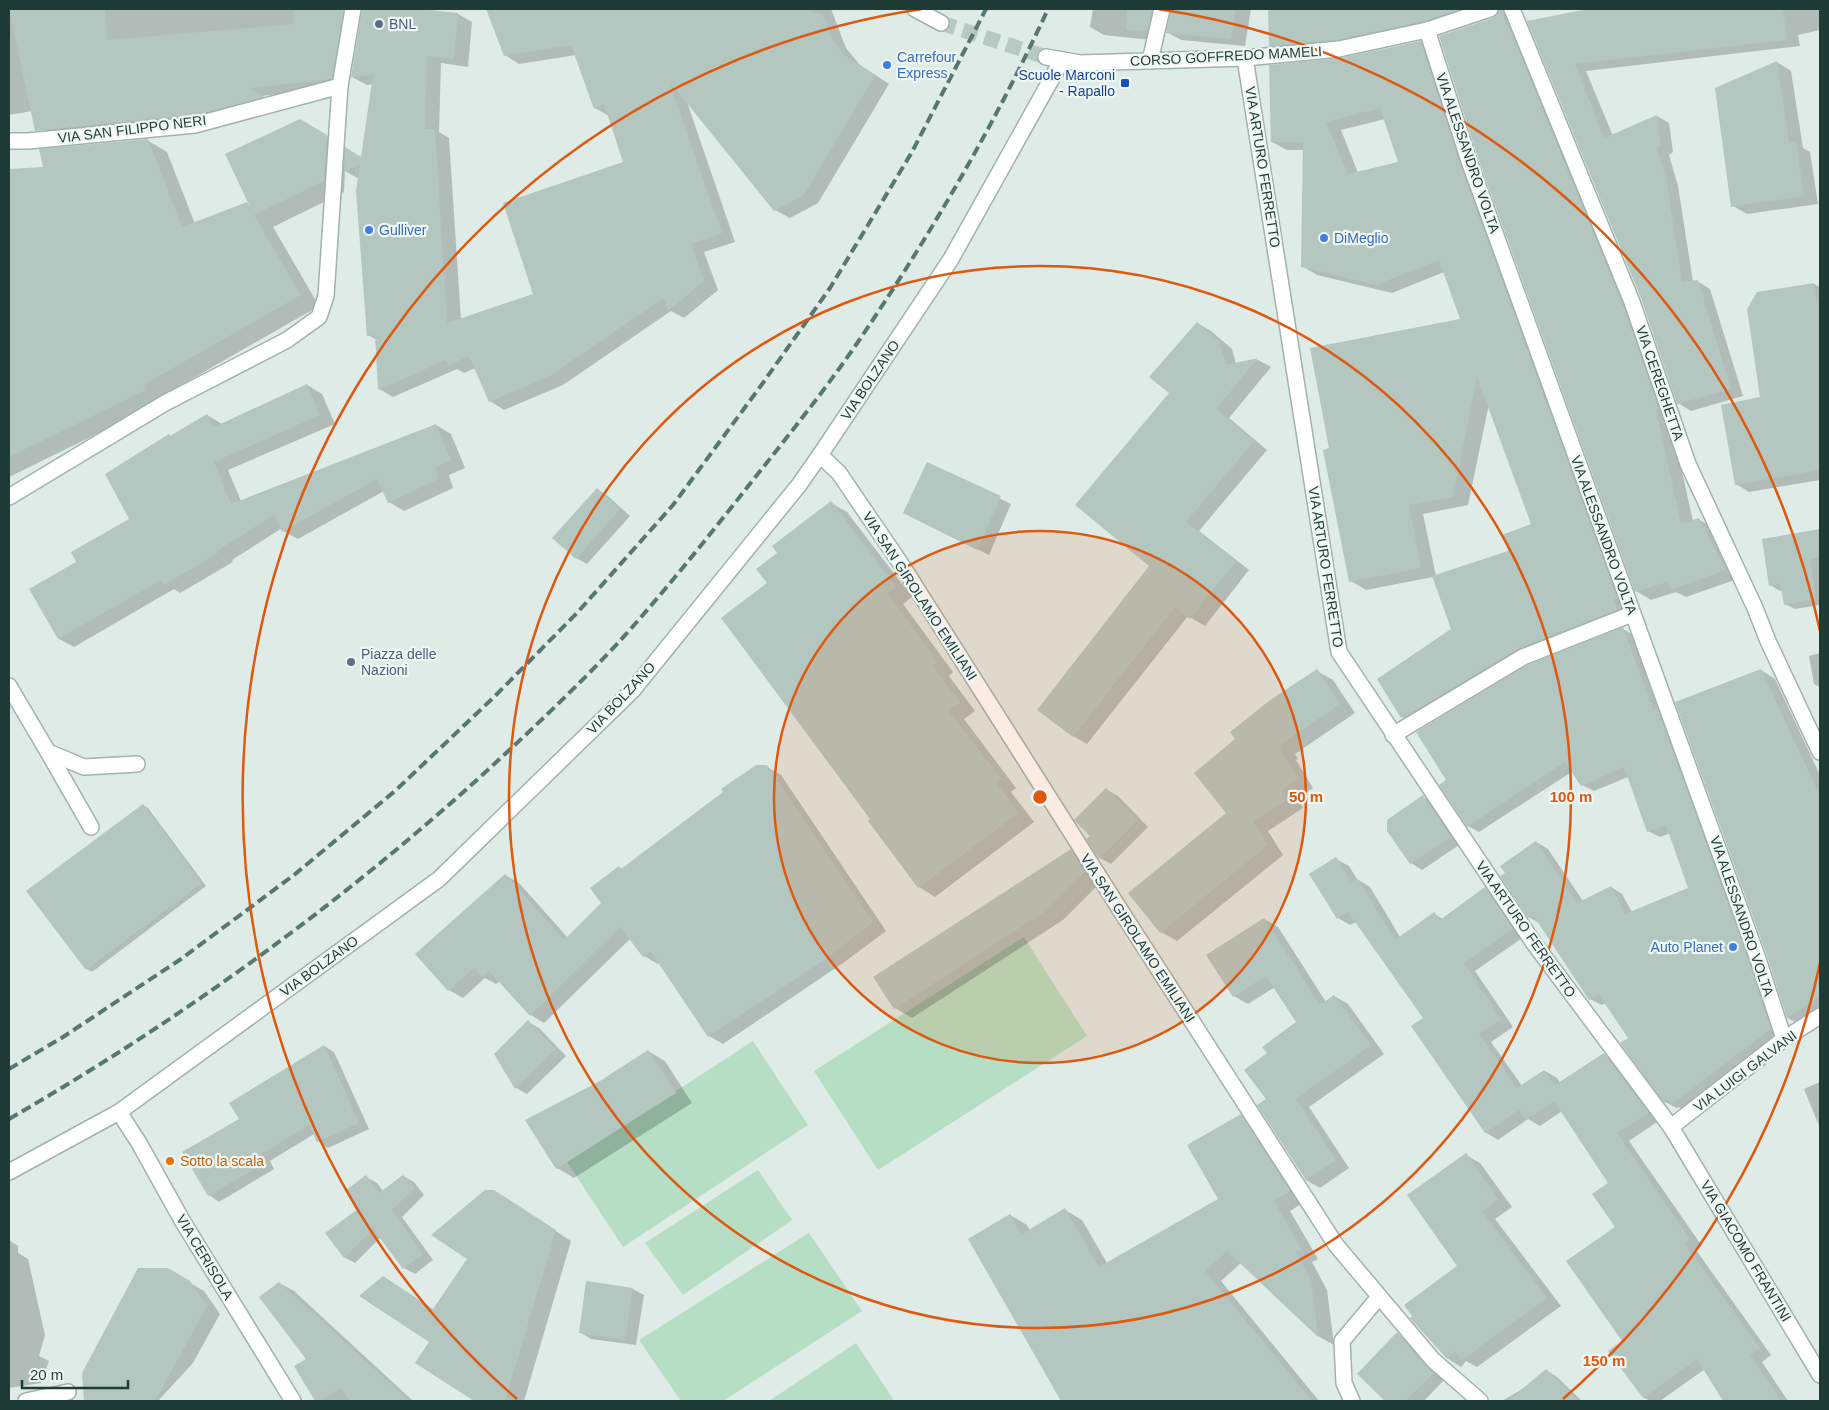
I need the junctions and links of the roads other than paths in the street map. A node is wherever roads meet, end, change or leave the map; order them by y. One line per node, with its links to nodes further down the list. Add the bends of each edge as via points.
1 (353, 9): 12 (street)
2 (915, 9): 6 (street)
3 (1162, 9): 11 (street)
4 (1490, 9): 7 (street, CORSO GOFFREDO MAMELI)
5 (1512, 9): 20 (street, VIA CEREGHETTA, via 1632,302 1688,464)
6 (942, 22)
7 (1427, 30): 9 (street, CORSO GOFFREDO MAMELI, via 1339,49); 16 (street, VIA ALESSANDRO VOLTA, via 1469,161)
8 (1046, 57): 10 (street, CORSO GOFFREDO MAMELI)
9 (1245, 58): 11 (street, CORSO GOFFREDO MAMELI); 18 (street, VIA ARTURO FERRETTO, via 1339,652)
10 (1062, 60): 11 (street, CORSO GOFFREDO MAMELI, via 1080,63); 14 (street, VIA BOLZANO, via 951,259)
11 (1150, 61)
12 (340, 86): 13 (street, VIA SAN FILIPPO NERI, via 195,125); 15 (street, via 326,296 319,317 287,340 165,403)
13 (9, 141)
14 (820, 455): 25 (street, VIA BOLZANO, via 632,691 439,879); 28 (street, VIA SAN GIROLAMO EMILIANI, via 839,473 903,567 1336,1245)
15 (9, 497)
16 (1632, 614): 18 (street, via 1523,658); 24 (street, VIA ALESSANDRO VOLTA, via 1730,880)
17 (9, 686): 19 (street)
18 (1394, 734): 26 (street, VIA ARTURO FERRETTO, via 1533,942)
19 (48, 752): 21 (street, via 84,766); 22 (street)
20 (1820, 752)
21 (137, 764)
22 (91, 827)
23 (1820, 1016): 24 (street, VIA LUIGI GALVANI)
24 (1784, 1039): 26 (street, VIA LUIGI GALVANI)
25 (119, 1112): 27 (street, VIA BOLZANO); 32 (street, VIA CERISOLA)
26 (1671, 1127): 29 (street, VIA GIACOMO FRANTINI)
27 (9, 1172)
28 (1379, 1297): 33 (street, via 1342,1341 1344,1384); 34 (street, VIA SAN GIROLAMO EMILIANI, via 1433,1360)
29 (1820, 1375)
30 (68, 1392): 31 (street)
31 (26, 1401)
32 (293, 1401)
33 (1352, 1401)
34 (1480, 1401)

